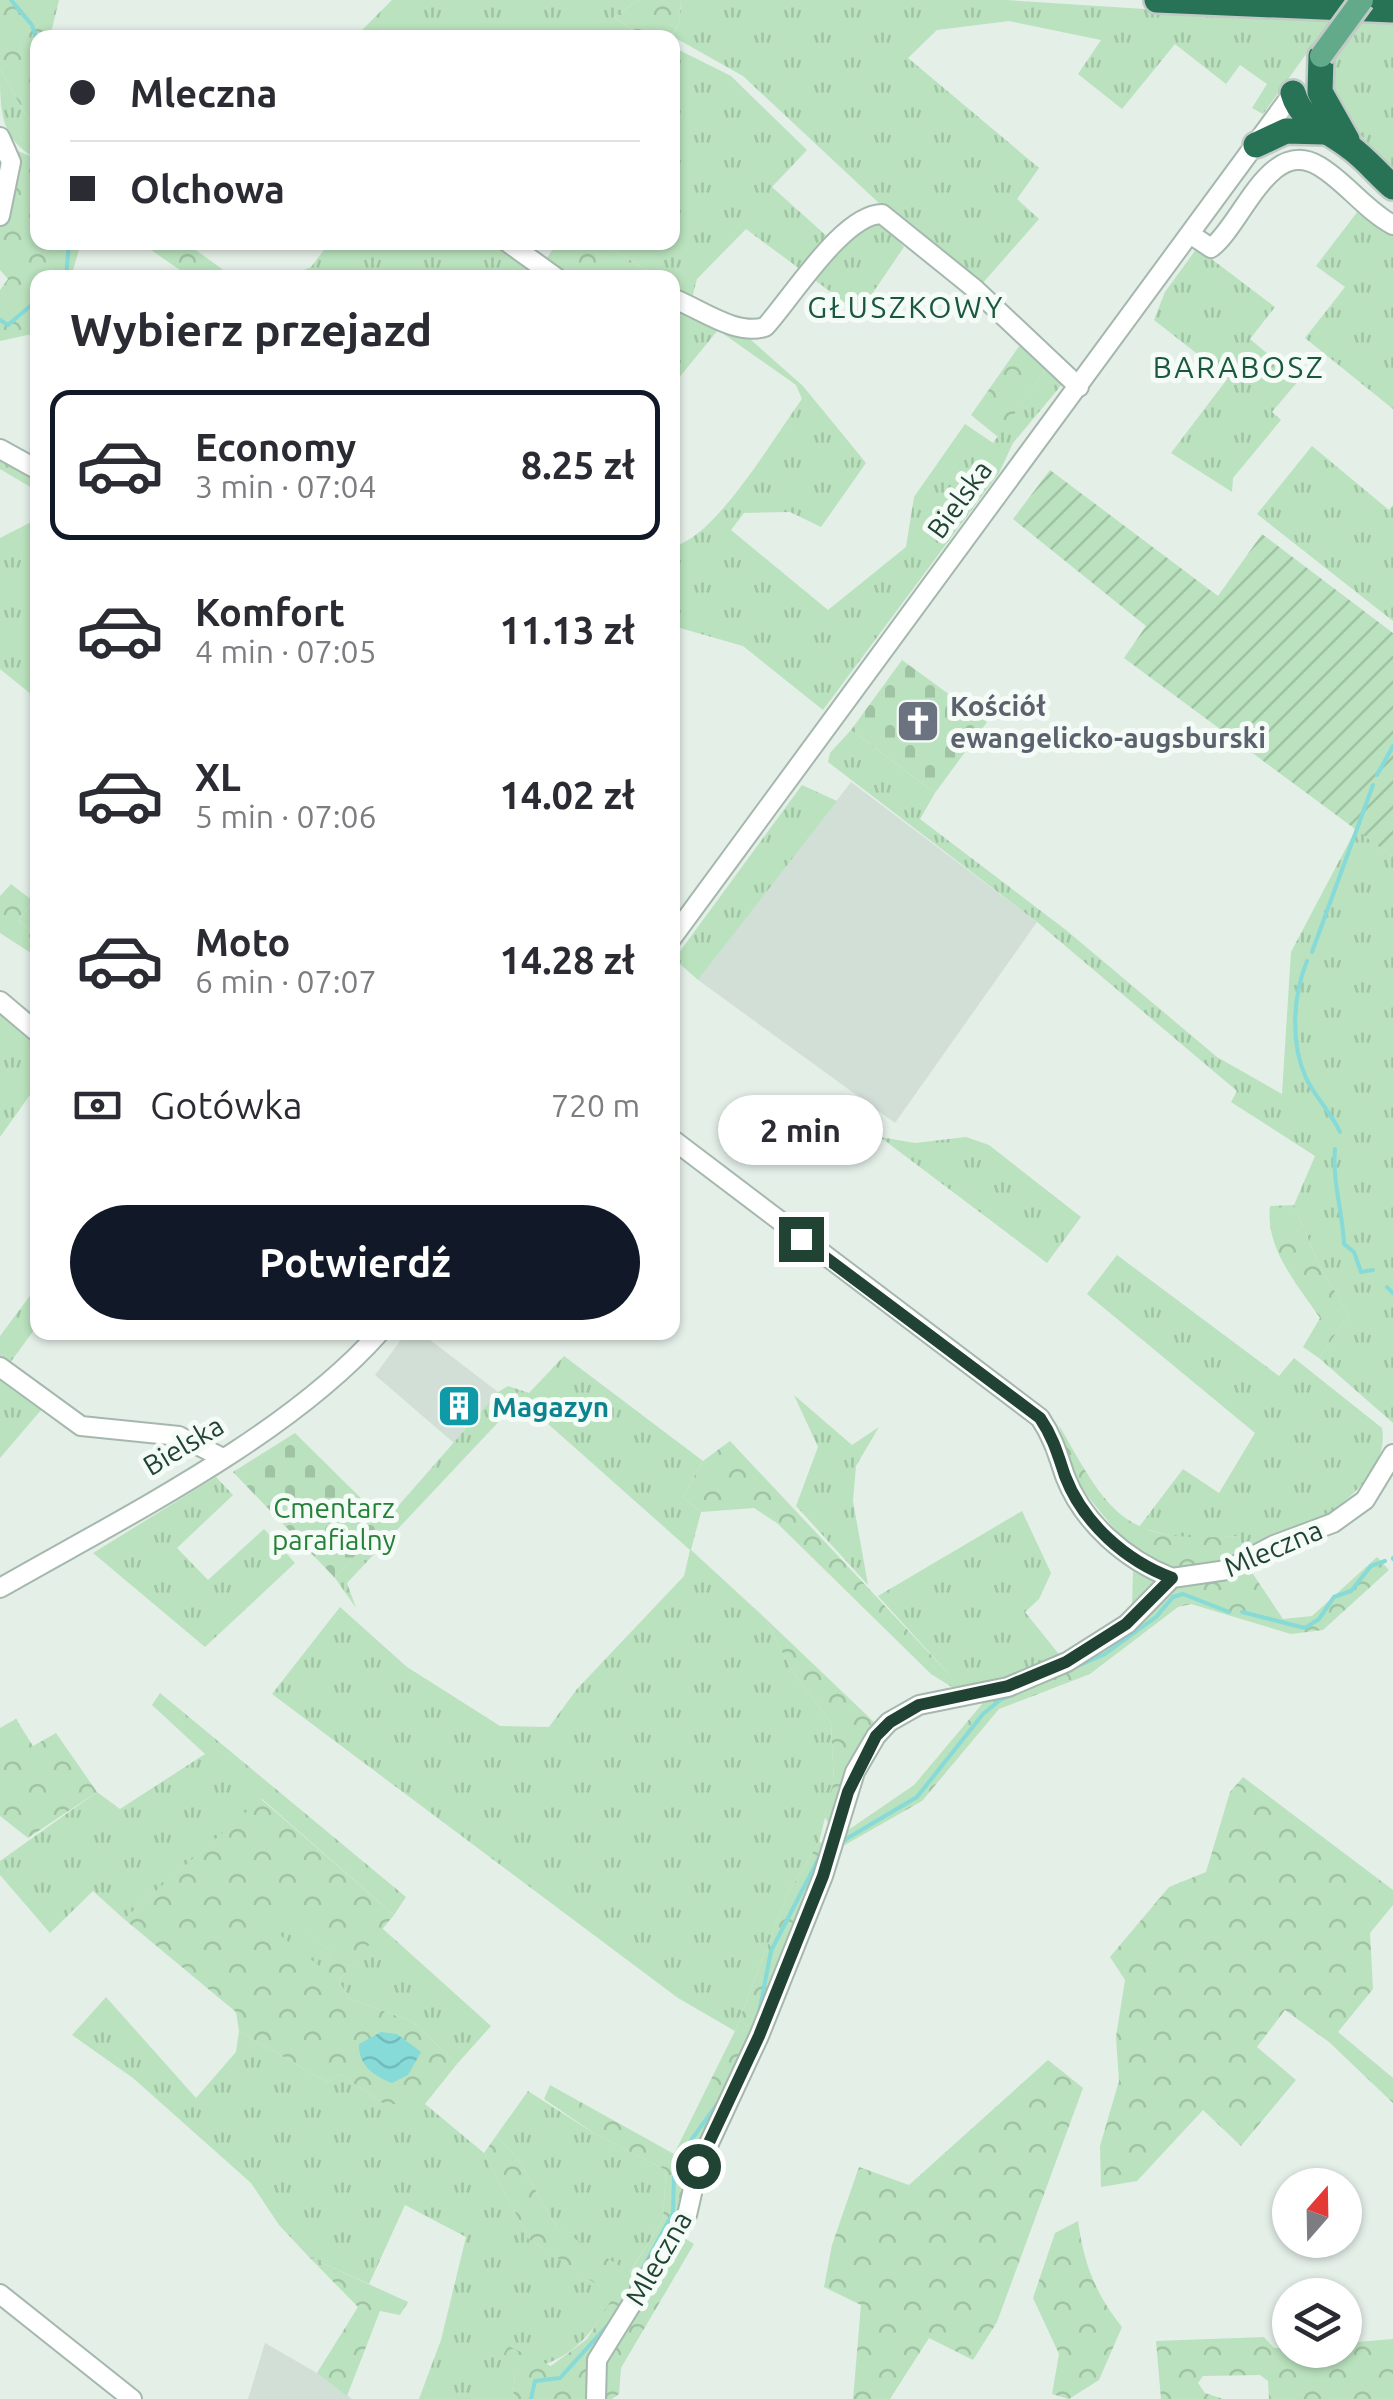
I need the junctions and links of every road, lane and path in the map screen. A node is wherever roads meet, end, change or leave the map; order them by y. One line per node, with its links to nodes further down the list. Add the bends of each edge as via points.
1 (1157, 0): 3 (highway)
2 (1362, 0): 4 (main road, bridge)
3 (1393, 10)
4 (1320, 56): 6 (highway)
5 (1293, 93): 6 (highway, via 1296,105); 8 (street, Bielska)
6 (1329, 126): 8 (highway, via 1286,132); 9 (highway)
7 (0, 137): 10 (street, via 11,162)
8 (1256, 145): 12 (street, Bielska)
9 (1393, 188)
10 (0, 216)
11 (1393, 225): 12 (street, via 1301,158 1264,179 1211,248)
12 (1190, 234): 16 (street, Bielska)
13 (518, 250): 14 (street)
14 (546, 270)
15 (680, 302): 16 (street, via 736,328 765,327 840,238 882,214 975,289)
16 (1078, 387): 19 (street, Bielska)
17 (0, 449): 18 (street)
18 (30, 466)
19 (680, 927)
20 (0, 1002): 21 (street)
21 (30, 1026)
22 (680, 1145): 27 (street, via 1040,1418 1091,1519 1136,1560)
23 (372, 1340): 26 (street, Bielska, via 330,1383)
24 (0, 1367): 26 (street, via 81,1426 179,1436)
25 (1393, 1454): 27 (street, Mleczna, via 1365,1500 1333,1523 1228,1570)
26 (221, 1457): 28 (street, Bielska)
27 (1172, 1578): 31 (street, Mleczna, via 1126,1624 1066,1662 1008,1686 919,1705 890,1722 865,1752 759,2036 698,2166 687,2215 596,2360)
28 (0, 1588)
29 (0, 2294): 30 (street)
30 (132, 2399)
31 (596, 2399)

